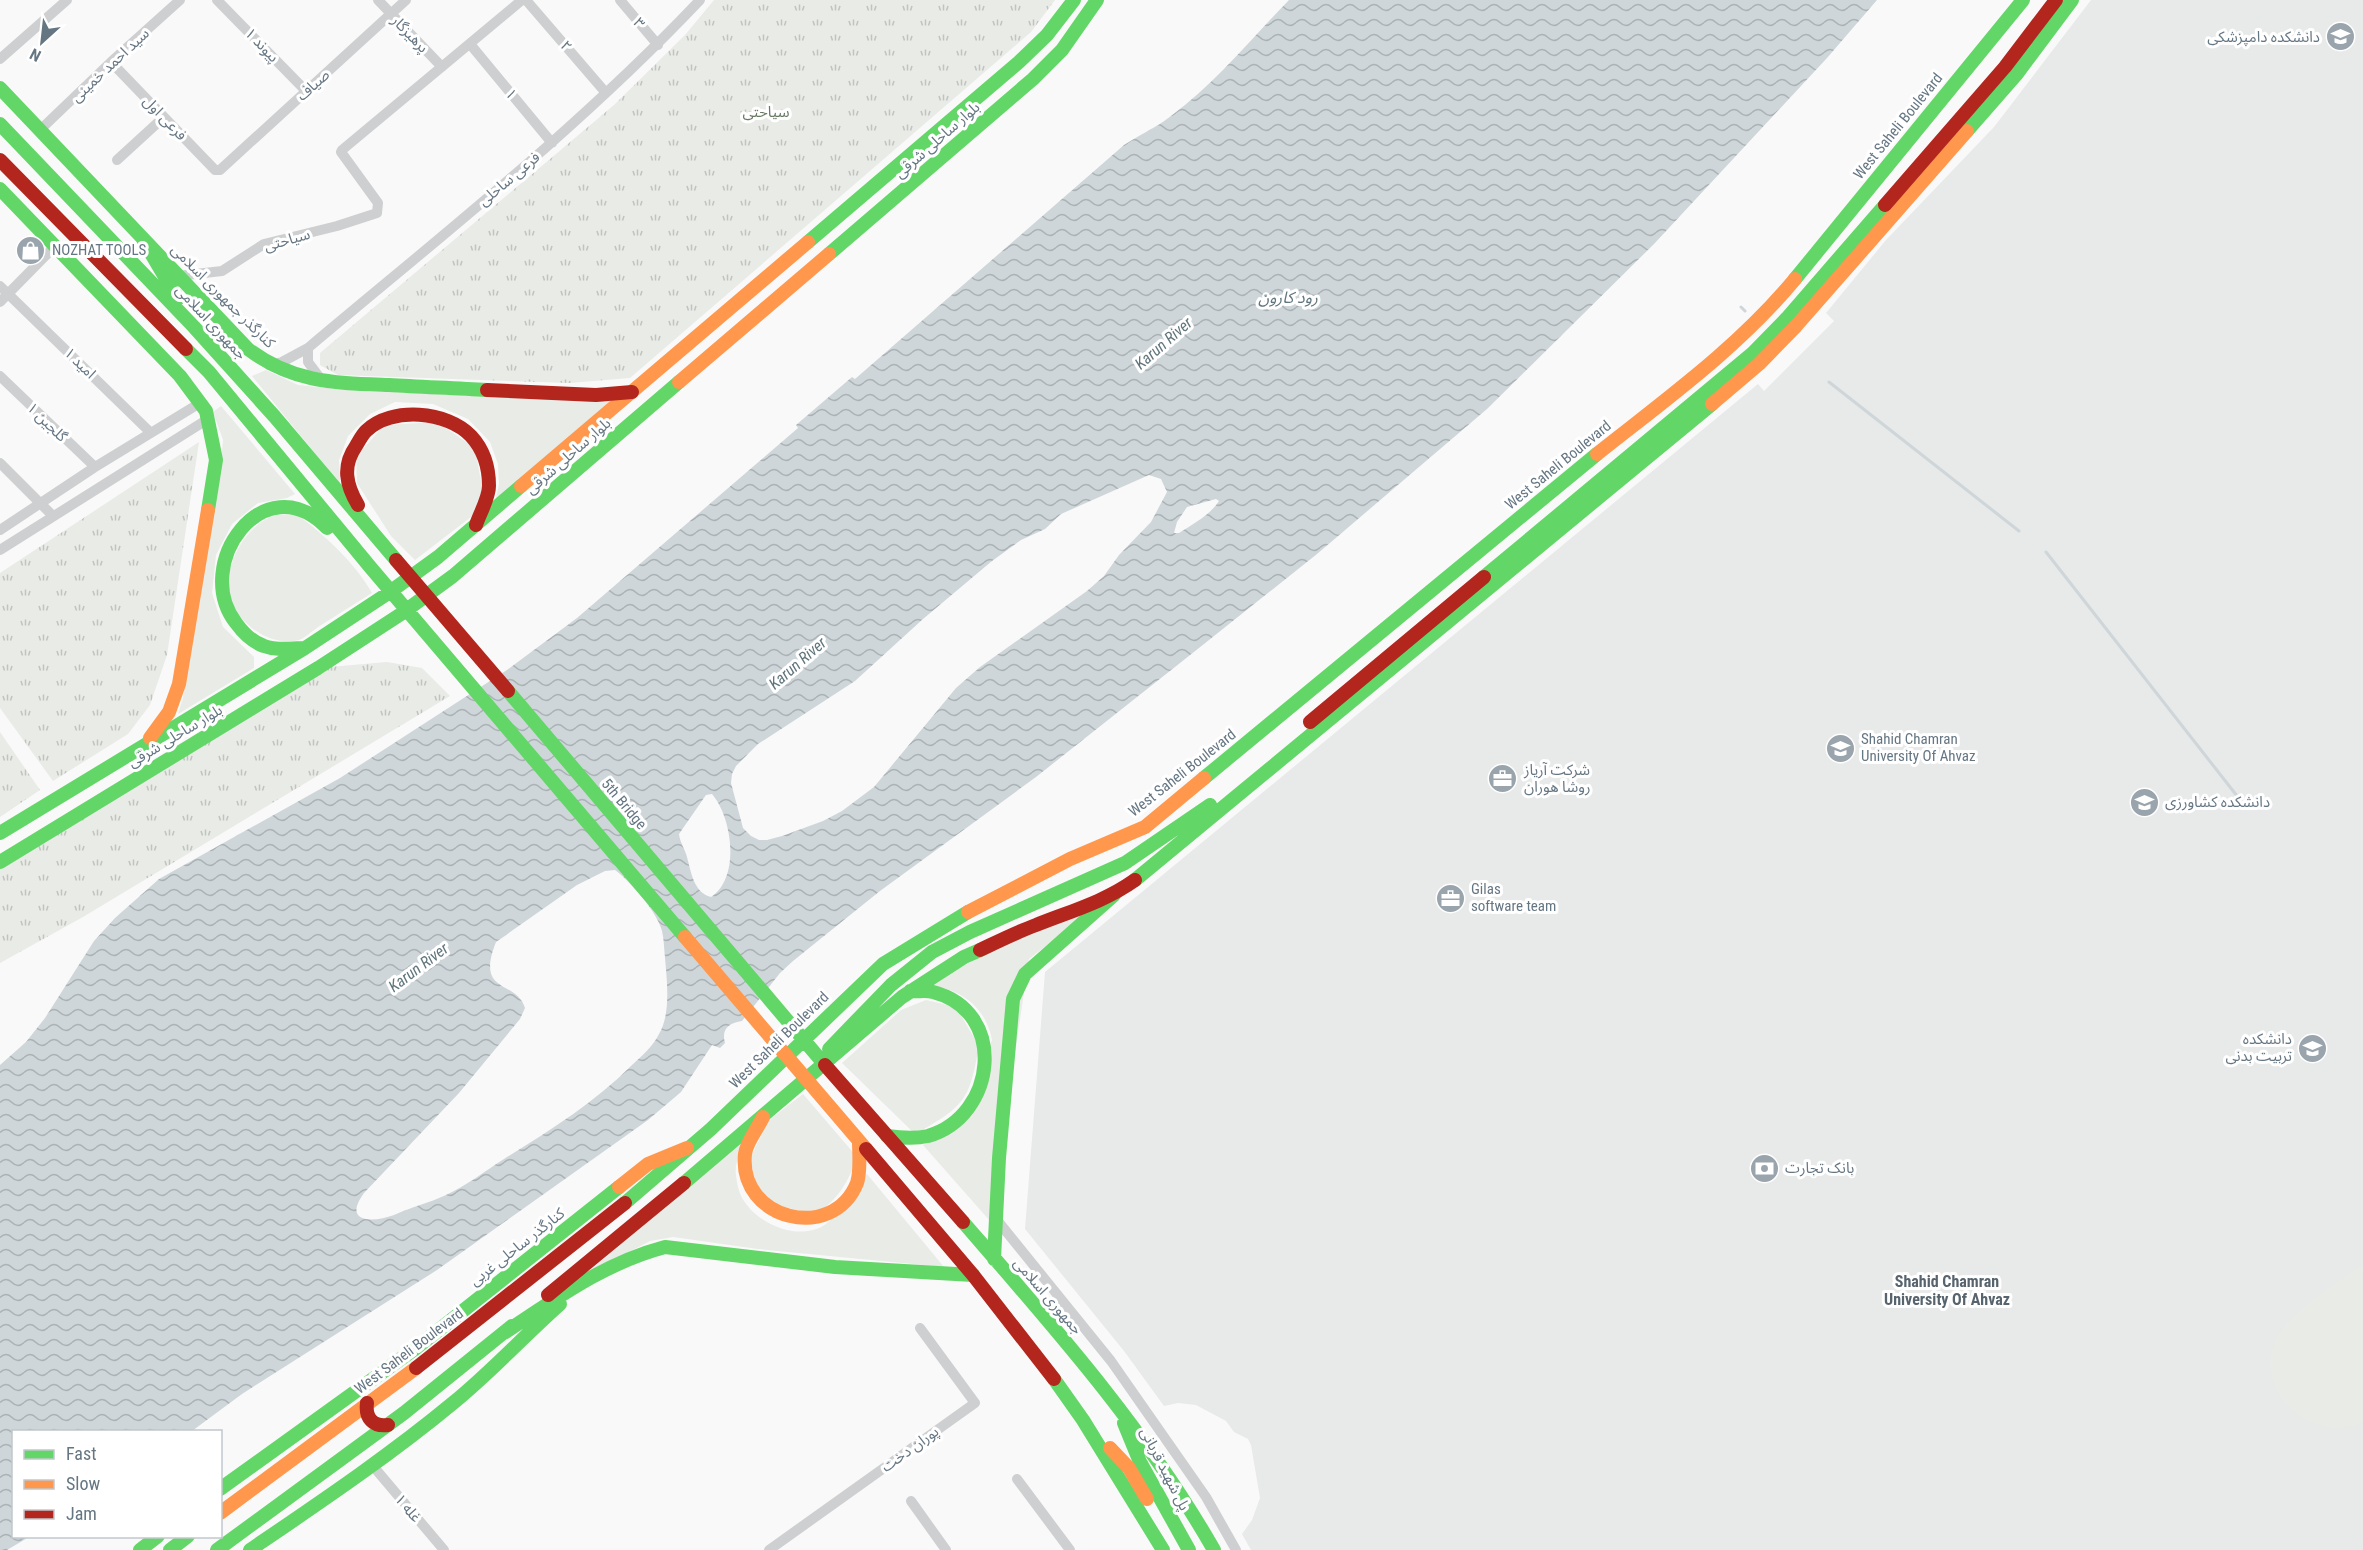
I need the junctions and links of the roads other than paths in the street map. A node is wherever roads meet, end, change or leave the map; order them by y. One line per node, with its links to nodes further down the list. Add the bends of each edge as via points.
1 (180, 0): 18 (street, سید احمد خمینی)
2 (218, 0): 21 (street, پیوند ۱)
3 (378, 0): 14 (street, پرهیزگار)
4 (406, 0): 14 (street, صیاف)
5 (524, 0): 15 (street, سیاحتی); 22 (street, ۲)
6 (620, 0): 16 (street, ۳)
7 (700, 0): 16 (street, فرعی ساحلی)
8 (1074, 0): 41 (main road, بلوار ساحلی شرقی, via 1047,35 1019,62)
9 (1097, 0): 44 (main road, بلوار ساحلی شرقی, via 1062,50 1033,79)
10 (2023, 0): 68 (main road, West Saheli Boulevard, via 1774,304 1692,378 1145,827 1070,859 962,915 883,964)
11 (2056, 0): 64 (main road, via 1997,75 1753,353 1197,816 1125,863 932,952 848,1027)
12 (2072, 0): 61 (main road, via 2016,75 1759,364)
13 (61, 2): 17 (street)
14 (391, 14): 19 (street, پرهیزگار); 21 (street, صیاف)
15 (470, 44): 19 (street, سیاحتی); 26 (street, ۱)
16 (658, 45): 22 (street, فرعی ساحلی)
17 (0, 59)
18 (111, 62): 23 (street, فرعی اول); 25 (street, سید احمد خمینی)
19 (442, 67): 33 (street, سیاحتی, via 341,152 378,203 377,213 264,244 222,271)
20 (0, 88): 25 (main road, کنارگذر جمهوری اسلامی)
21 (306, 91): 29 (street, صیاف)
22 (606, 93): 26 (street, فرعی ساحلی)
23 (164, 117): 28 (street); 29 (street, فرعی اول, via 215,170)
24 (0, 124): 37 (main road, جمهوری اسلامی)
25 (40, 130): 31 (main road, کنارگذر جمهوری اسلامی)
26 (552, 143): 38 (street, فرعی ساحلی)
27 (0, 160): 36 (main road)
28 (117, 160)
29 (220, 170)
30 (0, 189): 32 (main road)
31 (142, 238): 33 (main road, کنارگذر جمهوری اسلامی); 37 (main road)
32 (55, 246): 34 (street); 35 (main road)
33 (178, 276): 39 (main road, کنارگذر جمهوری اسلامی)
34 (3, 294): 47 (street, امید ۱)
35 (106, 300): 36 (main road); 45 (main road, via 180,376)
36 (148, 309): 56 (main road, via 209,372)
37 (194, 327): 55 (main road, جمهوری اسلامی)
38 (308, 348): 39 (street, فرعی ساحلی); 42 (street, via 308,362)
39 (268, 365): 42 (main road, کنارگذر جمهوری اسلامی)
40 (0, 376): 49 (street, گلجین ۱)
41 (648, 379): 43 (main road, بلوار ساحلی شرقی); 44 (main road)
42 (323, 382): 43 (main road, کنارگذر جمهوری اسلامی, via 596,395)
43 (632, 392): 52 (main road, بلوار ساحلی شرقی)
44 (662, 396): 60 (main road, بلوار ساحلی شرقی, via 492,543 401,614)
45 (200, 403): 46 (main road); 47 (street)
46 (208, 419): 51 (street); 58 (main road, via 216,460 179,684 169,712)
47 (151, 433): 49 (street)
48 (0, 463): 50 (street)
49 (95, 467): 50 (street)
50 (40, 503): 51 (street); 53 (street)
51 (53, 516): 54 (street)
52 (476, 525): 55 (main road, via 490,492 488,460 481,445 467,430 446,419 403,414 384,419 354,441 346,474 349,490); 57 (main road, بلوار ساحلی شرقی, via 387,594)
53 (0, 530)
54 (0, 550)
55 (386, 551): 63 (main road, 5th Bridge)
56 (371, 568): 57 (main road, via 311,513 274,507 258,513 242,526 222,569 221,591 227,612 236,626 263,646); 67 (main road)
57 (304, 648): 58 (main road, بلوار ساحلی شرقی)
58 (145, 745): 59 (main road, بلوار ساحلی شرقی)
59 (0, 833)
60 (0, 862)
61 (1114, 895): 62 (main road, via 1000,940); 69 (main road, via 1025,974 1013,999)
62 (910, 991): 64 (main road); 66 (main road, via 933,992 955,1001 973,1018 984,1040 986,1060 982,1084 971,1106 954,1124 932,1135)
63 (837, 1079): 66 (main road, جمهوری اسلامی)
64 (789, 1095): 65 (main road)
65 (763, 1117): 67 (main road, via 750,1133 744,1154 745,1175 761,1202 788,1218 809,1220 830,1214 847,1201 858,1183 862,1162); 74 (main road)
66 (887, 1136): 70 (main road, جمهوری اسلامی)
67 (858, 1141): 71 (main road)
68 (693, 1145): 76 (main road, West Saheli Boulevard, via 635,1196); 83 (main road, کنارگذر ساحلی غربی, via 648,1164 416,1348)
69 (996, 1218): 70 (main road); 100 (street, via 1111,1360 1206,1497)
70 (994, 1259): 75 (main road, جمهوری اسلامی)
71 (973, 1275): 72 (main road, via 835,1267 665,1247 639,1252); 77 (main road)
72 (592, 1277): 74 (main road); 80 (main road, via 534,1326 481,1379)
73 (920, 1328): 93 (street, پوران دخت, via 975,1403)
74 (504, 1333): 78 (main road)
75 (1115, 1402): 98 (main road, پل شهید قربانی, via 1140,1462); 99 (main road, جمهوری اسلامی, via 1190,1508)
76 (367, 1403): 78 (main road, via 370,1421); 79 (main road, West Saheli Boulevard)
77 (1083, 1420): 96 (main road); 97 (main road, پل شهید قربانی, via 1129,1468)
78 (388, 1425): 81 (main road)
79 (306, 1449): 81 (main road, via 314,1448 324,1455 326,1466); 85 (main road, West Saheli Boulevard)
80 (373, 1467): 91 (main road); 92 (street, غله ۱)
81 (322, 1473): 90 (main road)
82 (1017, 1479): 95 (street)
83 (222, 1488)
84 (911, 1501): 94 (street)
85 (222, 1512)
86 (155, 1538): 88 (main road)
87 (185, 1538): 89 (main road)
88 (140, 1550)
89 (170, 1550)
90 (217, 1550)
91 (250, 1550)
92 (444, 1550)
93 (769, 1550)
94 (946, 1550)
95 (1070, 1550)
96 (1163, 1550)
97 (1174, 1550)
98 (1189, 1550)
99 (1214, 1550)
100 (1236, 1550)

